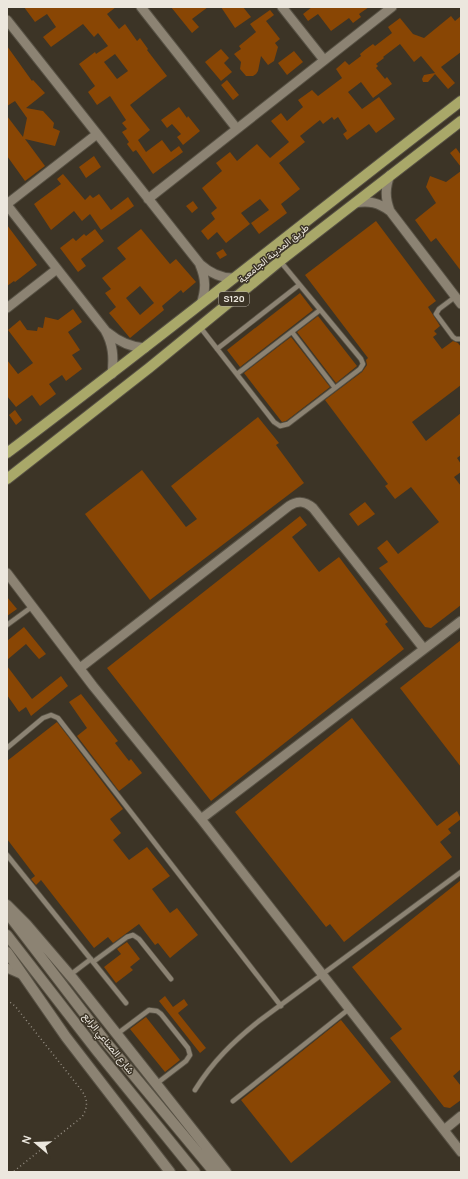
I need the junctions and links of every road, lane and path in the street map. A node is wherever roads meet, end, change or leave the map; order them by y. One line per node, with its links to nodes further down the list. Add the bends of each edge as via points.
1 (141, 7): 8 (street)
2 (282, 7): 5 (street)
3 (392, 7): 5 (street)
4 (7, 20): 9 (street)
5 (324, 60): 8 (street)
6 (461, 101): 18 (main road, طريق المدينة الجامعية / S120)
7 (461, 121): 10 (main road, طريق المدينة الجامعية / S120)
8 (237, 129): 11 (street)
9 (97, 134): 11 (street); 13 (street)
10 (390, 175): 12 (main road, طريق المدينة الجامعية / S120); 14 (street, via 386,189)
11 (148, 199): 16 (street)
12 (355, 203): 14 (street, via 377,203); 15 (main road, طريق المدينة الجامعية / S120)
13 (7, 205): 17 (street)
14 (390, 211): 20 (street)
15 (280, 261): 19 (lane); 24 (main road, طريق المدينة الجامعية / S120)
16 (200, 264): 18 (street, via 219,276); 21 (street, via 205,280)
17 (57, 269): 22 (street); 25 (street)
18 (233, 278): 21 (main road, طريق المدينة الجامعية / S120)
19 (300, 285): 23 (lane); 29 (lane)
20 (458, 300): 27 (lane, via 439,309 436,314 453,337)
21 (201, 304): 28 (main road, طريق المدينة الجامعية / S120)
22 (7, 308)
23 (320, 310): 26 (lane); 32 (lane, via 362,362 360,369)
24 (200, 327): 29 (lane); 34 (main road, طريق المدينة الجامعية / S120)
25 (105, 330): 28 (street, via 123,343); 30 (street, via 114,355)
26 (292, 332): 31 (lane); 32 (lane)
27 (461, 339)
28 (146, 348): 30 (main road, طريق المدينة الجامعية / S120)
29 (217, 349): 31 (lane)
30 (112, 374): 33 (main road, طريق المدينة الجامعية / S120)
31 (237, 374): 32 (lane, via 274,422 280,426 288,424)
32 (336, 388)
33 (7, 453)
34 (7, 479)
35 (7, 573): 36 (street)
36 (33, 606): 38 (lane); 40 (street)
37 (461, 621): 39 (street)
38 (7, 625)
39 (424, 649): 40 (street, via 313,508 302,501 289,506); 42 (street)
40 (80, 668): 42 (street)
41 (7, 748): 57 (lane, via 43,718 51,715 58,718)
42 (201, 819): 53 (street)
43 (7, 855): 49 (lane)
44 (461, 872): 53 (lane)
45 (7, 905): 51 (main road)
46 (7, 912): 69 (main road, شارع الصناعي الرابع, via 106,1042)
47 (7, 935): 68 (main road, شارع الصناعي الرابع)
48 (7, 952): 52 (main road)
49 (92, 960): 51 (lane); 54 (lane, via 133,935 139,939); 56 (lane)
50 (7, 968): 52 (street)
51 (70, 975): 59 (main road)
52 (23, 976): 67 (main road, via 66,1037)
53 (323, 976): 57 (lane); 58 (street)
54 (170, 979)
55 (7, 1000): 66 (path, via 15,1006 82,1091 87,1104 82,1117)
56 (126, 1003)
57 (281, 1006): 61 (lane, via 254,1025 220,1055)
58 (349, 1009): 62 (lane); 64 (street)
59 (117, 1034): 60 (main road); 60 (lane, via 150,1010 154,1010 158,1011 188,1048 190,1055 186,1060)
60 (156, 1084): 70 (main road)
61 (195, 1090)
62 (234, 1101)
63 (461, 1116): 64 (street)
64 (444, 1130): 65 (street)
65 (461, 1152)
66 (13, 1172)
67 (170, 1172)
68 (195, 1172)
69 (214, 1172)
70 (226, 1172)

